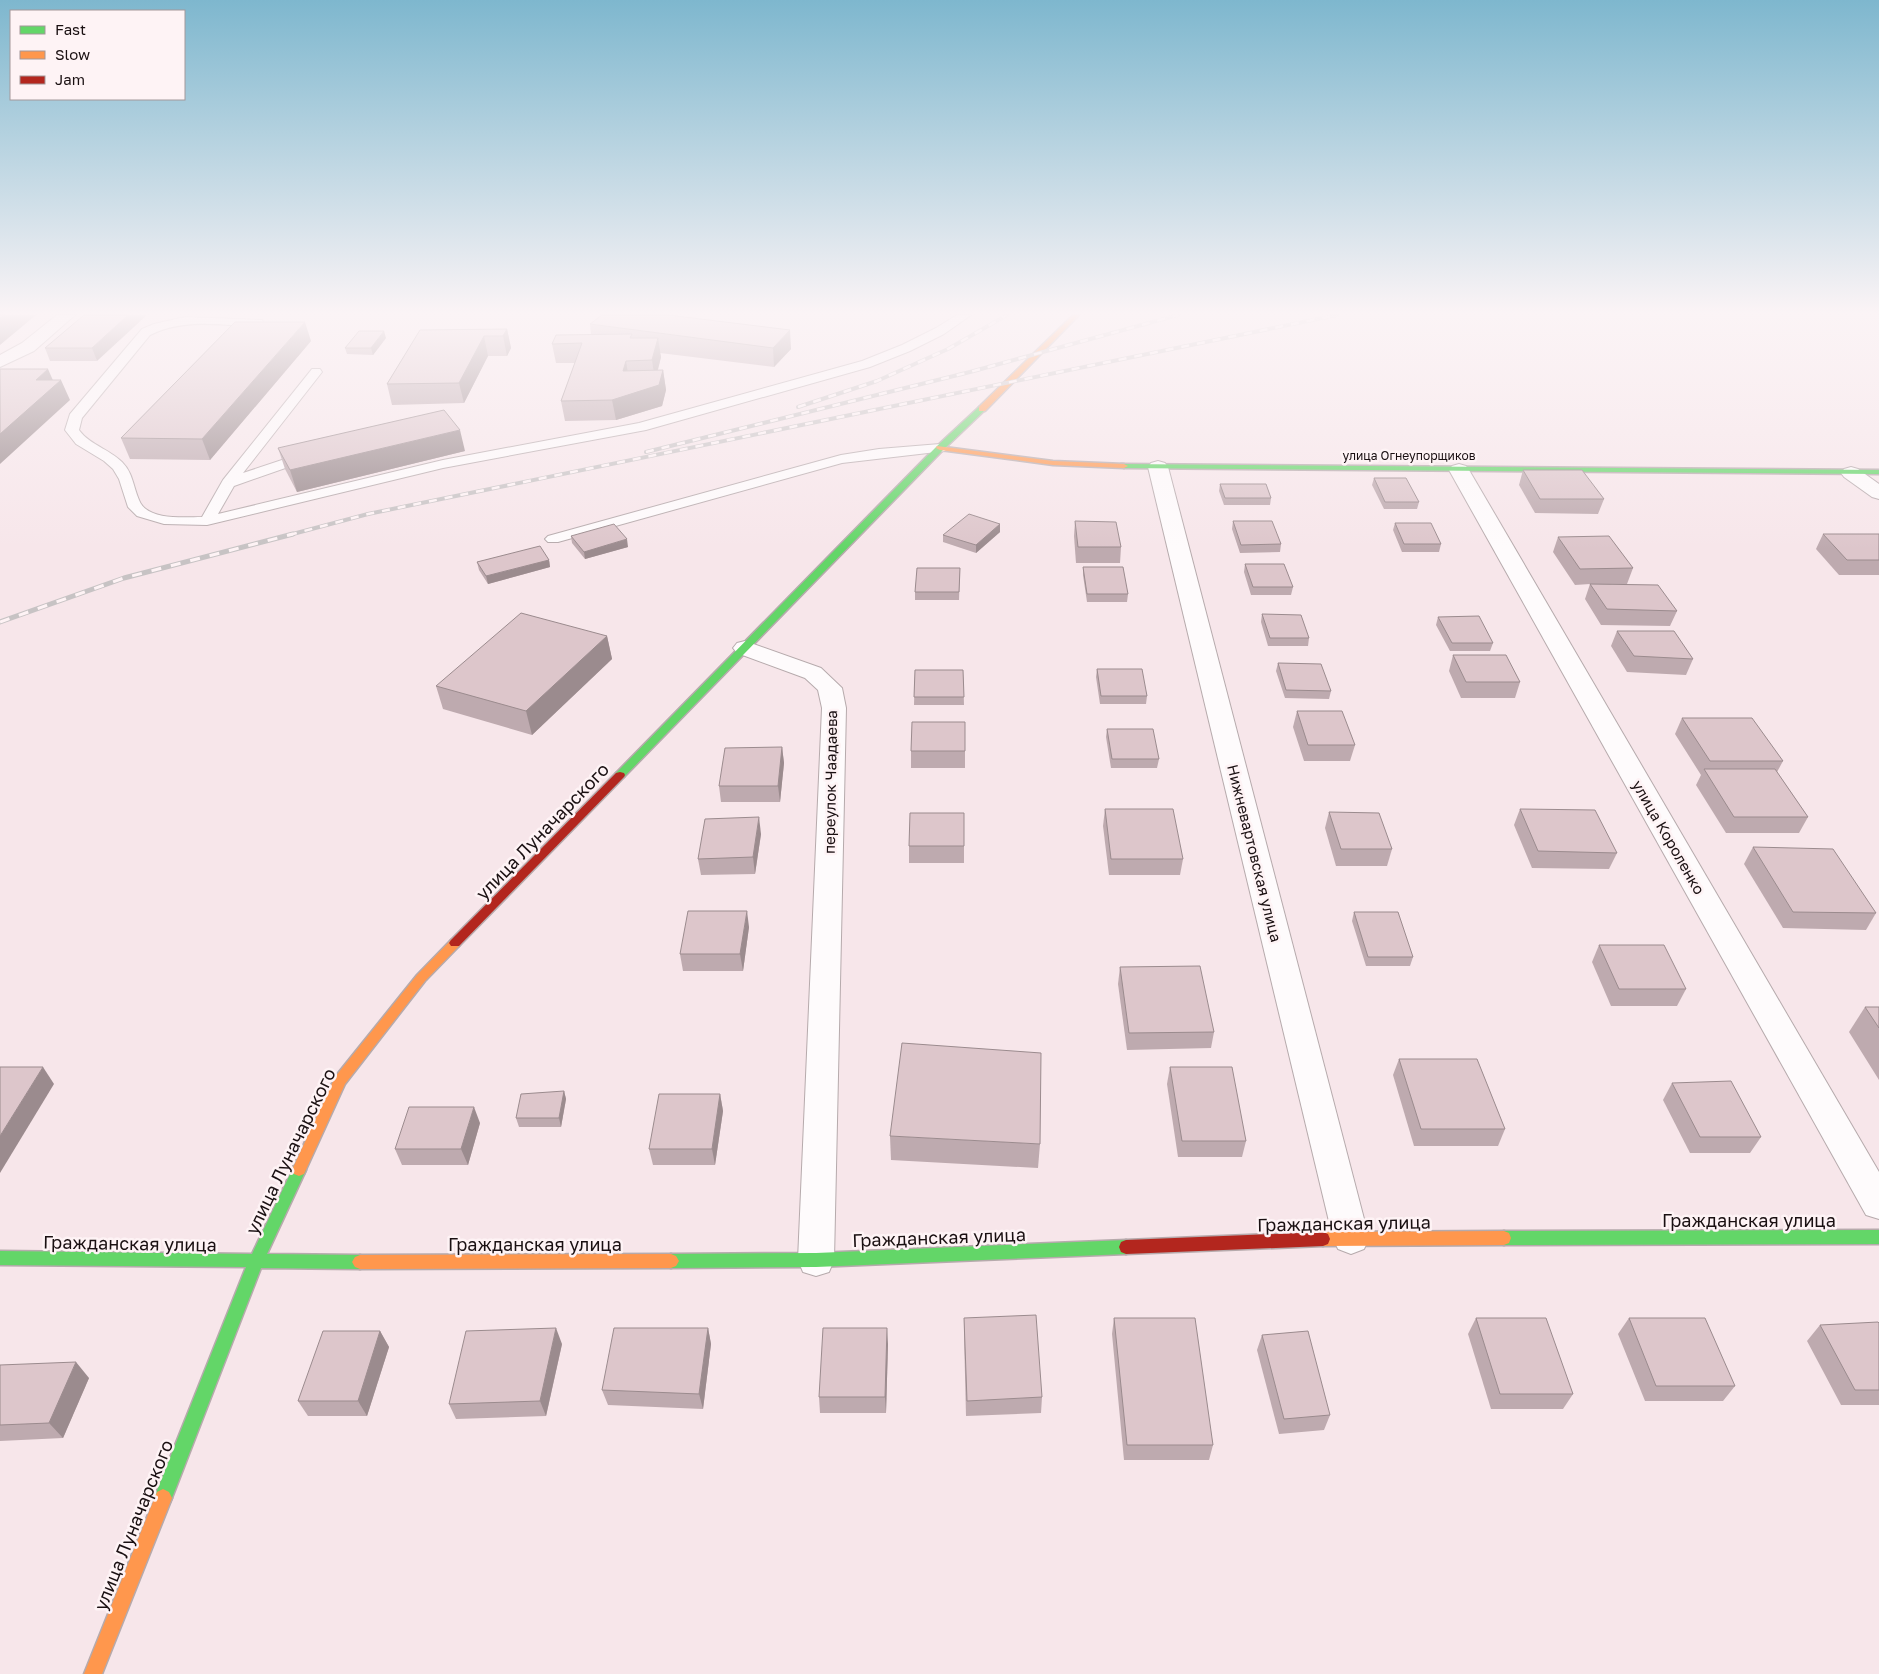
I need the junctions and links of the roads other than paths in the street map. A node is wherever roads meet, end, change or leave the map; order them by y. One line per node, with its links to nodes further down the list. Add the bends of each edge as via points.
1 (95, 393): 13 (lane, via 75,417 72,430 78,440 114,462 126,477 131,501 137,509 153,518 176,522)
2 (299, 393): 11 (lane)
3 (762, 393): 13 (lane, via 641,427 443,464)
4 (999, 393): 5 (street)
5 (940, 448): 7 (street, улица Огнеупорщиков, via 1053,463); 14 (lane, via 841,459); 15 (street)
6 (318, 452): 11 (lane)
7 (1158, 467): 8 (street, улица Огнеупорщиков); 18 (street, Нижневартовская улица)
8 (1459, 470): 10 (street, улица Огнеупорщиков); 16 (street, улица Короленко)
9 (1879, 472): 10 (street, улица Огнеупорщиков)
10 (1851, 473): 12 (street)
11 (228, 483): 13 (lane)
12 (1879, 493)
13 (207, 521)
14 (553, 539)
15 (745, 648): 20 (street, переулок Чаадаева, via 813,673 830,688 834,708); 21 (street, улица Луначарского, via 421,978 340,1081)
16 (1879, 1204)
17 (1879, 1237): 18 (street, Гражданская улица)
18 (1351, 1238): 20 (street, Гражданская улица)
19 (0, 1258): 21 (street, Гражданская улица)
20 (816, 1260): 21 (street, Гражданская улица)
21 (256, 1262): 22 (street, улица Луначарского)
22 (93, 1674)

